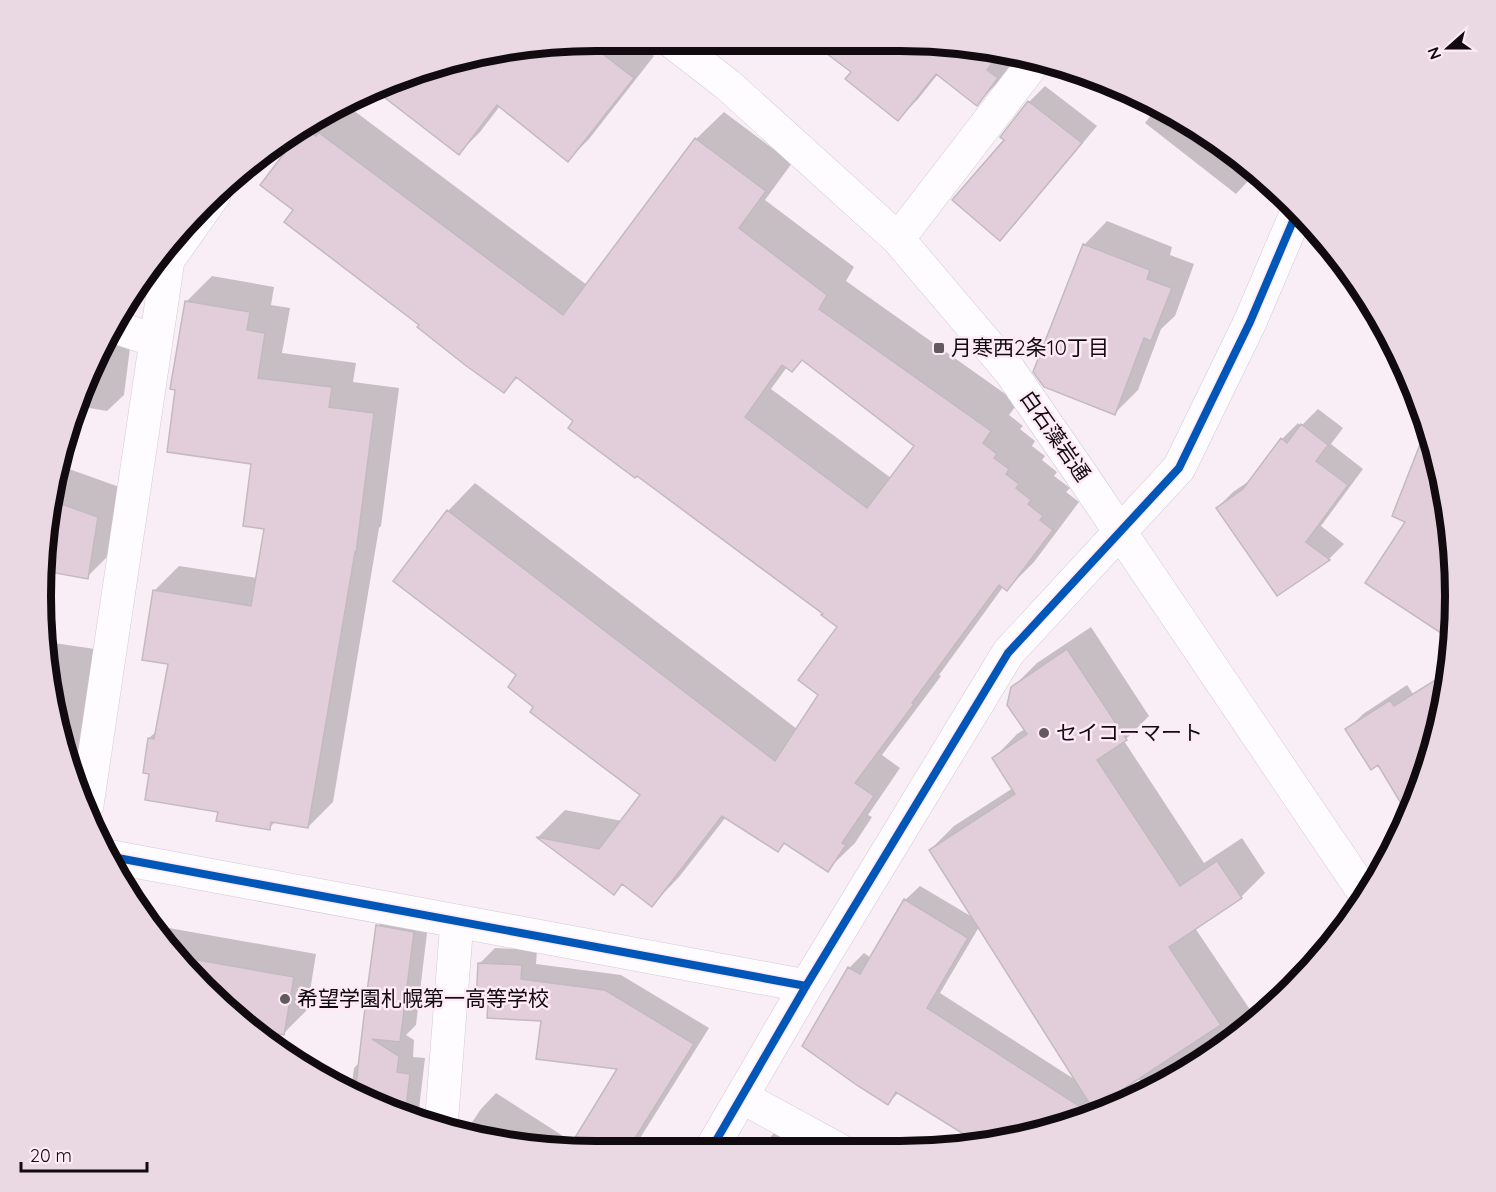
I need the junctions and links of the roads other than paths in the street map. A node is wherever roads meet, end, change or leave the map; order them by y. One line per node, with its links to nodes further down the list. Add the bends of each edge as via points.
1 (684, 51): 4 (street, 白石藻岩通, via 728,85)
2 (1031, 67): 4 (street)
3 (1294, 220): 8 (street, via 1250,322 1179,468)
4 (898, 239): 8 (street, 白石藻岩通, via 1010,371)
5 (173, 253): 7 (street, via 168,260)
6 (121, 329): 7 (street)
7 (156, 341): 9 (street)
8 (1120, 532): 11 (street, 白石藻岩通); 13 (street, via 1008,652)
9 (88, 795)
10 (119, 858): 12 (street)
11 (1360, 887)
12 (457, 921): 13 (street); 15 (street)
13 (806, 986): 14 (street)
14 (742, 1097): 16 (street); 17 (street)
15 (442, 1118)
16 (716, 1141)
17 (823, 1141)

